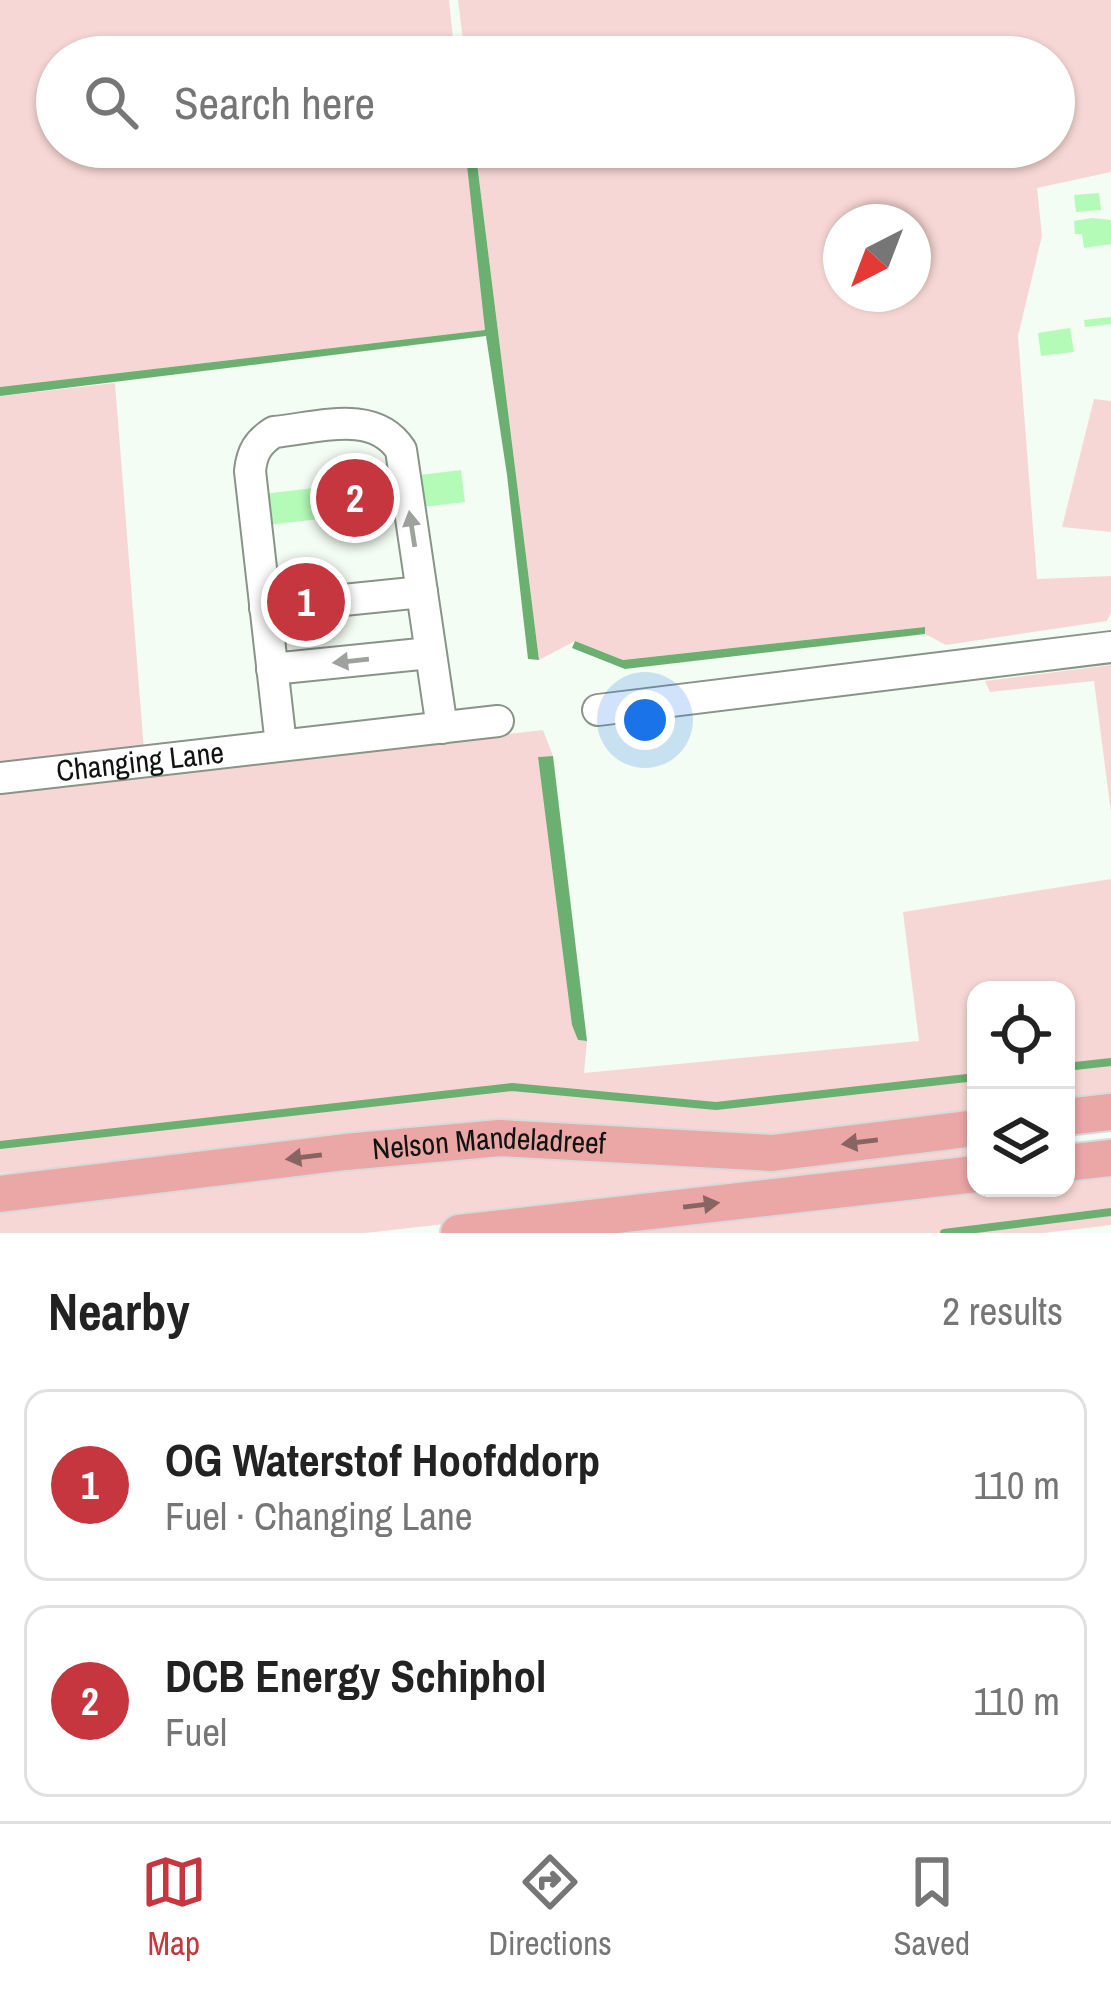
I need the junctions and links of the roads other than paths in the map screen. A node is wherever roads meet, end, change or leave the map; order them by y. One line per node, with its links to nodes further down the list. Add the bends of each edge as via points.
1 (422, 592): 2 (street); 2 (street, one-way to 2, via 401,450 382,429 344,425 274,433 252,455); 4 (street)
2 (265, 608): 5 (street)
3 (1111, 647): 6 (street)
4 (430, 653): 5 (street, one-way to 5); 8 (street)
5 (272, 669): 9 (street)
6 (598, 710)
7 (498, 722): 8 (street, Changing Lane)
8 (442, 728): 9 (street, Changing Lane)
9 (281, 745): 10 (street, Changing Lane)
10 (0, 778)
11 (1111, 1112): 12 (main road)
12 (1075, 1116)
13 (967, 1129): 17 (main road, Nelson Mandeladreef, one-way to 17, via 772,1153 500,1138)
14 (1111, 1158): 15 (main road)
15 (1075, 1162)
16 (967, 1175): 18 (main road, one-way to 16)
17 (0, 1194)
18 (459, 1233)

